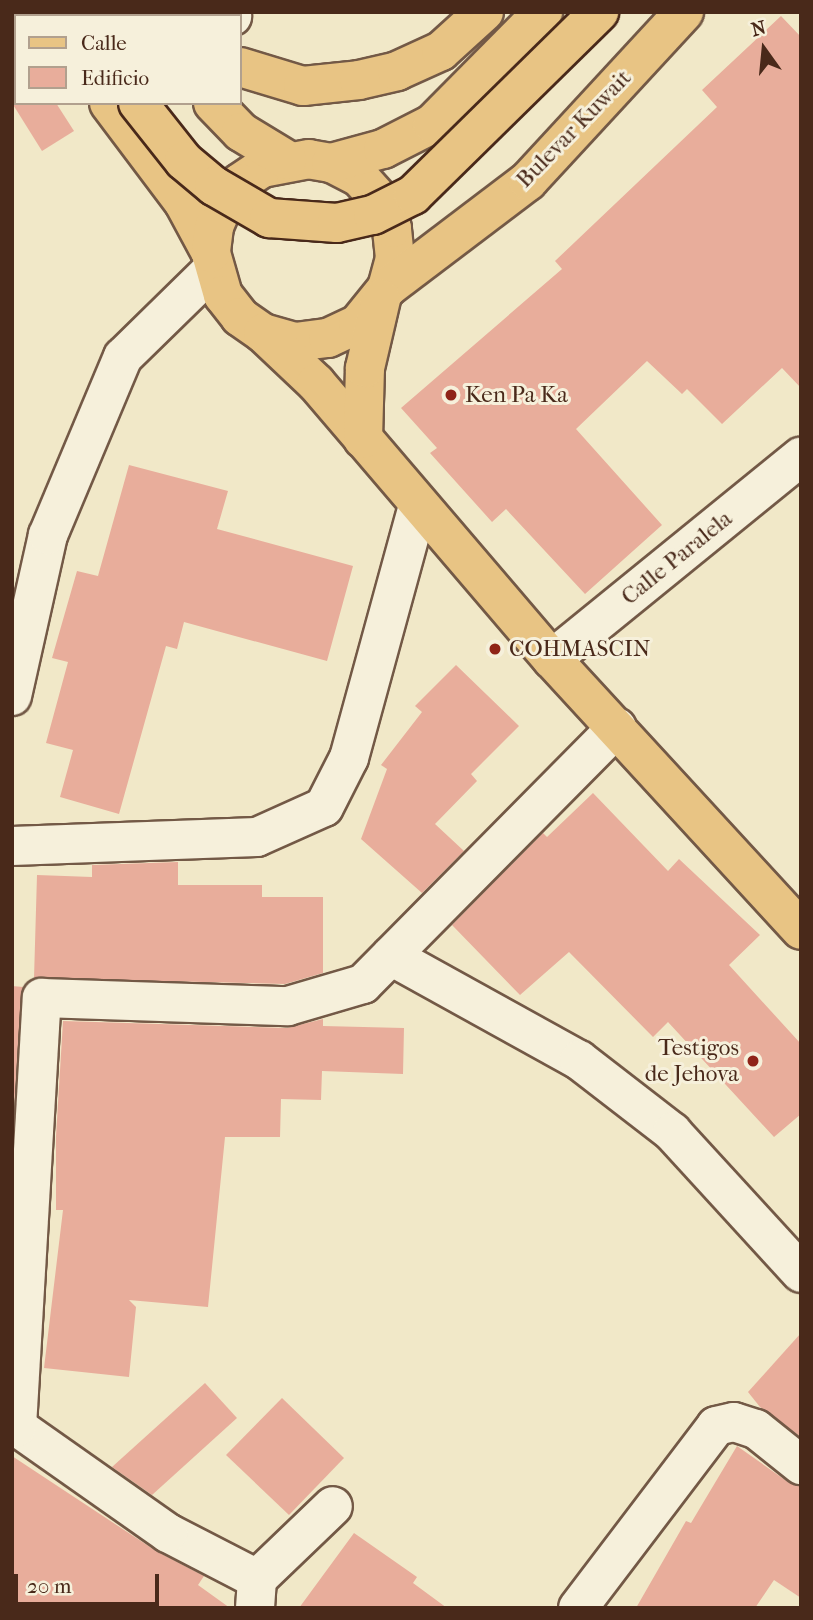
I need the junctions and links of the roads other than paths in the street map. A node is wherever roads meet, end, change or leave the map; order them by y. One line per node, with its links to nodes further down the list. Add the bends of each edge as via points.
1 (484, 12): 5 (main road, via 441,51 397,71 303,86)
2 (543, 12): 10 (main road, via 432,124 383,149)
3 (599, 12): 7 (main road, bridge, via 413,195 373,215 337,223 269,218 214,186 184,161)
4 (684, 12): 12 (main road, Bulevar Kuwait, via 528,181)
5 (242, 68)
6 (110, 105): 11 (main road, via 184,203)
7 (140, 105)
8 (215, 105): 9 (main road, via 241,132)
9 (287, 160): 10 (main road); 11 (main road, via 251,176 224,203 214,227)
10 (331, 163): 12 (main road, via 359,177 380,200 392,228 395,258)
11 (212, 261): 13 (main road, via 223,295 240,317); 18 (street, via 123,357 48,535)
12 (384, 294): 13 (main road, via 358,324 328,338 295,342); 14 (main road, via 365,368)
13 (263, 333): 14 (main road, via 316,383)
14 (362, 439): 16 (main road)
15 (801, 457): 17 (street, Calle Paralela)
16 (418, 505): 17 (main road); 20 (street, via 349,758 324,807 257,837)
17 (552, 659): 19 (main road)
18 (12, 696)
19 (617, 727): 21 (main road); 22 (street)
20 (12, 846)
21 (801, 930)
22 (391, 956): 23 (street, via 600,1076 672,1132); 26 (street, via 363,984 288,1006 42,998 17,1427)
23 (801, 1273)
24 (801, 1465): 27 (street, via 756,1429 734,1422 716,1426)
25 (333, 1506): 26 (street)
26 (256, 1593)
27 (583, 1605)

